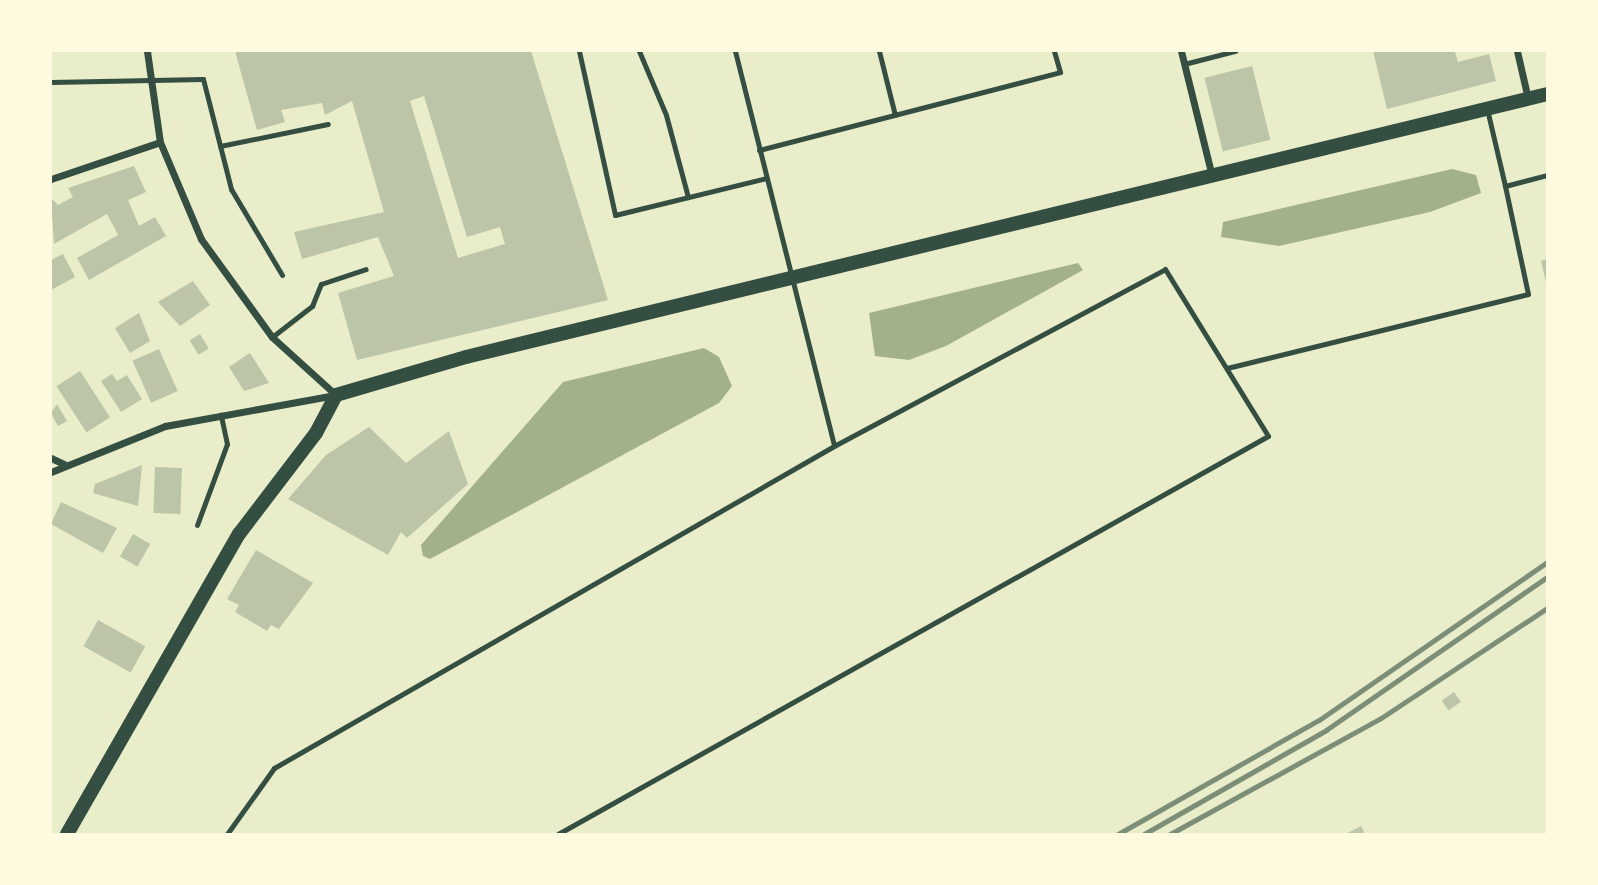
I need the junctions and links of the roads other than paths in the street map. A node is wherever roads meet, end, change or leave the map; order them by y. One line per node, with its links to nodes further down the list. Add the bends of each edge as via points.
1 (147, 51): 12 (street)
2 (579, 51): 26 (lane, via 615,215)
3 (639, 51): 26 (lane, via 666,115)
4 (735, 51): 20 (lane)
5 (879, 51): 16 (lane)
6 (1054, 51): 16 (lane, via 1060,72)
7 (1181, 51): 10 (street)
8 (1235, 51): 10 (lane)
9 (1517, 51): 14 (street)
10 (1184, 64): 22 (street)
11 (51, 82): 12 (lane)
12 (149, 82): 18 (street); 19 (lane, via 203,79)
13 (1547, 94): 14 (main road)
14 (1528, 99): 15 (main road)
15 (1487, 109): 22 (main road); 25 (lane)
16 (895, 115): 20 (lane)
17 (328, 124): 19 (lane)
18 (160, 142): 24 (street); 29 (street, via 201,239)
19 (220, 146): 28 (lane, via 231,189)
20 (759, 150): 23 (lane)
21 (1547, 175): 25 (lane)
22 (1213, 177): 31 (main road, via 466,357)
23 (767, 178): 26 (lane); 33 (lane)
24 (51, 179)
25 (1505, 186): 30 (lane, via 1528,294)
26 (688, 197)
27 (366, 269): 29 (lane, via 321,284 312,306)
28 (282, 275)
29 (272, 337): 31 (street)
30 (1227, 368): 33 (lane, via 1165,269); 40 (lane, via 1268,436)
31 (336, 395): 32 (street); 38 (main road, via 316,433 239,534)
32 (221, 412): 35 (street, via 113,442); 37 (lane, via 227,444)
33 (834, 446): 39 (lane, via 274,768)
34 (51, 458): 35 (street)
35 (64, 464): 36 (street)
36 (51, 472)
37 (197, 524)
38 (67, 834)
39 (227, 834)
40 (558, 834)

